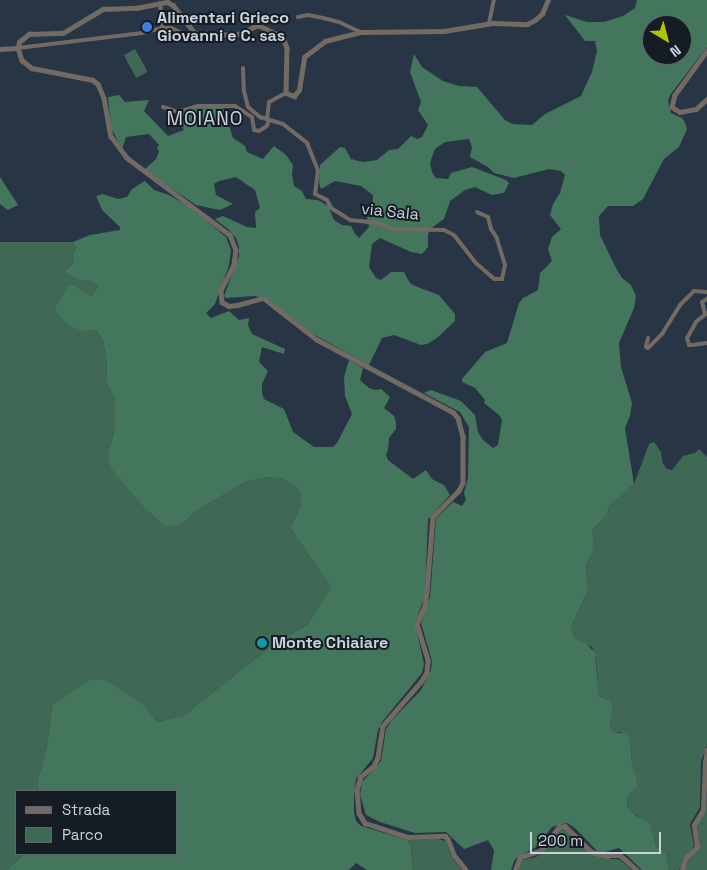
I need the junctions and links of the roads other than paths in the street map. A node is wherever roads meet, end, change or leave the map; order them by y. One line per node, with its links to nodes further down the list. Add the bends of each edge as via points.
1 (494, 0): 5 (street)
2 (548, 0): 5 (street, via 542,14 532,22)
3 (160, 3): 6 (street); 9 (street, via 102,8 62,33 29,34 19,42); 13 (street, via 173,5 195,33 236,35 262,27 283,37 287,48)
4 (298, 17): 7 (street, via 308,15 331,20)
5 (489, 24): 7 (street, via 444,31)
6 (162, 28): 8 (street); 9 (street)
7 (360, 32): 13 (street, via 325,41 308,53 302,62 299,90 294,96)
8 (186, 34)
9 (18, 48): 10 (street); 24 (street, via 22,60 32,68 93,80 98,84 111,136 126,157 230,234 236,250 234,265 220,291 222,302 229,306 265,300 316,339 453,412 458,418 463,437 462,483 459,491 433,517 428,592 417,624 428,660 427,672 382,726 378,758 362,777 357,790 359,813 365,823 408,837 444,836)
10 (0, 49)
11 (707, 51): 14 (street, via 675,95 672,107 680,112 696,109)
12 (243, 68): 16 (street, via 248,108)
13 (286, 93): 16 (street, via 269,102)
14 (707, 99)
15 (163, 108): 16 (street, via 178,112 198,106 235,106 252,117 254,130 259,131 264,129)
16 (268, 120): 17 (street, via Sala, via 291,129 311,148 318,170 315,194 327,200 331,208 354,221 377,223 393,229 444,230 454,235 494,280 500,280 505,274 500,246 488,217)
17 (477, 212)
18 (707, 292): 21 (street, via 694,291 648,348)
19 (707, 299): 20 (street, via 702,302)
20 (706, 314): 22 (street, via 690,331 687,342 692,346)
21 (648, 338)
22 (707, 343)
23 (707, 750): 27 (street, via 703,810 694,825 697,847 686,858)
24 (466, 870)
25 (515, 870): 26 (street, via 520,858 540,851 558,827 565,826 592,852 620,856)
26 (637, 870)
27 (682, 870)

